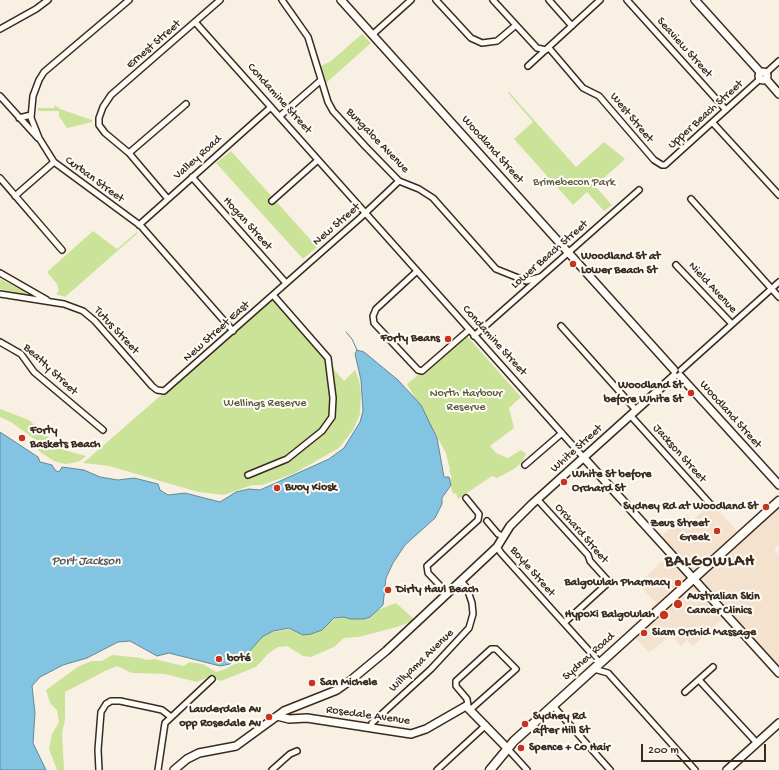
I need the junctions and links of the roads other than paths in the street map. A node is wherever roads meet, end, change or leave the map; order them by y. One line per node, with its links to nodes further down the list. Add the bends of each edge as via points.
1 (48, 0): 16 (street)
2 (129, 0): 28 (street, Curban Street, via 44,72 35,89)
3 (220, 0): 13 (street, Ernest Street)
4 (282, 0): 22 (street, Bungaloe Avenue, via 308,37)
5 (341, 0): 17 (street, Woodland Street)
6 (411, 0): 17 (street)
7 (436, 0): 14 (street, via 471,38 482,43 497,41)
8 (493, 0): 14 (street, West Street)
9 (549, 0): 15 (street)
10 (600, 0): 15 (street)
11 (627, 0): 27 (street, Seaview Street)
12 (695, 0): 21 (street)
13 (195, 22): 26 (street, Condamine Street); 33 (street, Ernest Street, via 118,88 103,107 99,125)
14 (516, 25): 18 (street, West Street, via 537,48)
15 (572, 26): 18 (street)
16 (0, 29)
17 (372, 34): 49 (street, Woodland Street)
18 (548, 49): 20 (street); 36 (street, West Street, via 583,88 599,96 658,164)
19 (779, 61): 21 (street, Upper Beach Street)
20 (528, 66)
21 (763, 76): 23 (street); 27 (street, Upper Beach Street)
22 (320, 81): 29 (street); 39 (street, Bungaloe Avenue, via 333,111)
23 (779, 94)
24 (0, 96): 30 (street)
25 (186, 104): 33 (street)
26 (271, 107): 29 (street, Condamine Street); 37 (street, Valley Road)
27 (726, 110): 31 (street, Upper Beach Street)
28 (31, 115): 30 (street); 32 (street, Curban Street)
29 (280, 116): 34 (street, Condamine Street)
30 (19, 118): 32 (street)
31 (713, 122): 36 (street, Upper Beach Street); 41 (street)
32 (38, 138): 35 (street, Curban Street)
33 (129, 153): 44 (street)
34 (318, 160): 45 (street); 46 (street, Condamine Street)
35 (54, 162): 42 (street); 47 (street, Curban Street)
36 (665, 165)
37 (192, 177): 44 (street, Valley Road); 55 (street, Hogan Street)
38 (0, 178): 42 (street)
39 (399, 181): 46 (street, New Street); 53 (street, Bungaloe Avenue, via 419,189 432,198 496,269 526,281)
40 (639, 190): 49 (street, Lower Beach Street)
41 (779, 195)
42 (15, 196): 48 (street)
43 (692, 198): 56 (street)
44 (168, 199): 47 (street, Valley Road)
45 (272, 201)
46 (365, 214): 51 (street, Condamine Street); 55 (street, New Street)
47 (139, 225): 64 (street, Curban Street)
48 (62, 250)
49 (568, 252): 53 (street, Lower Beach Street); 67 (street, Woodland Street)
50 (676, 265): 61 (street, Nield Avenue)
51 (416, 272): 63 (street, Condamine Street); 63 (street, via 376,309 374,323 418,370 424,369)
52 (0, 273): 60 (street)
53 (540, 277): 65 (street, Lower Beach Street)
54 (779, 282): 56 (street, White Street)
55 (286, 283): 58 (street, New Street East)
56 (772, 289): 59 (street); 61 (street, White Street)
57 (0, 294): 60 (street, Tutus Street)
58 (273, 295): 64 (street, New Street East); 75 (street, via 328,358 333,398 332,416 322,431 287,458)
59 (779, 297)
60 (48, 301): 68 (street, Tutus Street, via 70,305 88,314 152,386)
61 (732, 324): 67 (street, White Street)
62 (561, 326): 69 (street)
63 (469, 330): 65 (street, Condamine Street)
64 (233, 331): 68 (street, New Street East, via 168,388)
65 (474, 336): 72 (street, Condamine Street)
66 (0, 342): 71 (street, Beatty Street, via 21,354 34,372)
67 (677, 373): 69 (street, White Street); 76 (street, Woodland Street)
68 (159, 390)
69 (636, 410): 70 (street, White Street)
70 (630, 416): 73 (street, White Street); 80 (street, Jackson Street)
71 (103, 430)
72 (562, 433): 73 (street, Condamine Street); 74 (street)
73 (584, 458): 78 (street, White Street); 83 (street, Condamine Street)
74 (525, 465)
75 (248, 475)
76 (779, 485)
77 (466, 498): 85 (street, via 479,514 478,520 427,566 426,570)
78 (537, 499): 82 (street, White Street, via 510,526); 86 (street, Orchard Street, via 609,582)
79 (779, 501): 83 (main road, Sydney Road)
80 (712, 506)
81 (487, 521): 82 (street, Boyle Street, via 498,534)
82 (500, 542): 84 (street, White Street); 86 (street, Boyle Street, via 501,553)
83 (694, 578): 87 (main road, Sydney Road); 89 (street, Condamine Street)
84 (461, 581): 85 (street, White Street); 99 (street, Willyama Avenue, via 467,588 472,602 473,614 469,628 431,670 372,723)
85 (448, 594): 95 (street, White Street, via 386,651 343,686 291,707)
86 (564, 623): 87 (street, Boyle Street)
87 (597, 666): 93 (main road, Sydney Road); 111 (street, via 608,673)
88 (713, 667): 91 (street)
89 (779, 673)
90 (212, 679): 96 (street)
91 (699, 680): 92 (street); 100 (street)
92 (686, 692)
93 (553, 706): 101 (main road, Sydney Road); 110 (street)
94 (470, 708): 94 (street, via 516,670 496,649 491,649 456,681 456,686 467,699); 98 (street); 99 (street, Rosedale Avenue, via 465,706 416,733)
95 (277, 716): 99 (street, Rosedale Avenue); 105 (street, White Street, via 236,746 199,753)
96 (171, 717): 103 (street, via 162,710 120,701 106,704 102,712 98,750); 104 (street, via 165,723)
97 (779, 723): 100 (street)
98 (486, 725): 101 (street); 107 (street)
99 (371, 727)
100 (757, 743): 112 (street)
101 (507, 748): 108 (main road, Sydney Road); 109 (street)
102 (297, 750): 106 (street)
103 (99, 770)
104 (158, 770)
105 (174, 770)
106 (272, 770)
107 (437, 770)
108 (490, 770)
109 (526, 770)
110 (610, 770)
111 (695, 770)
112 (727, 770)

